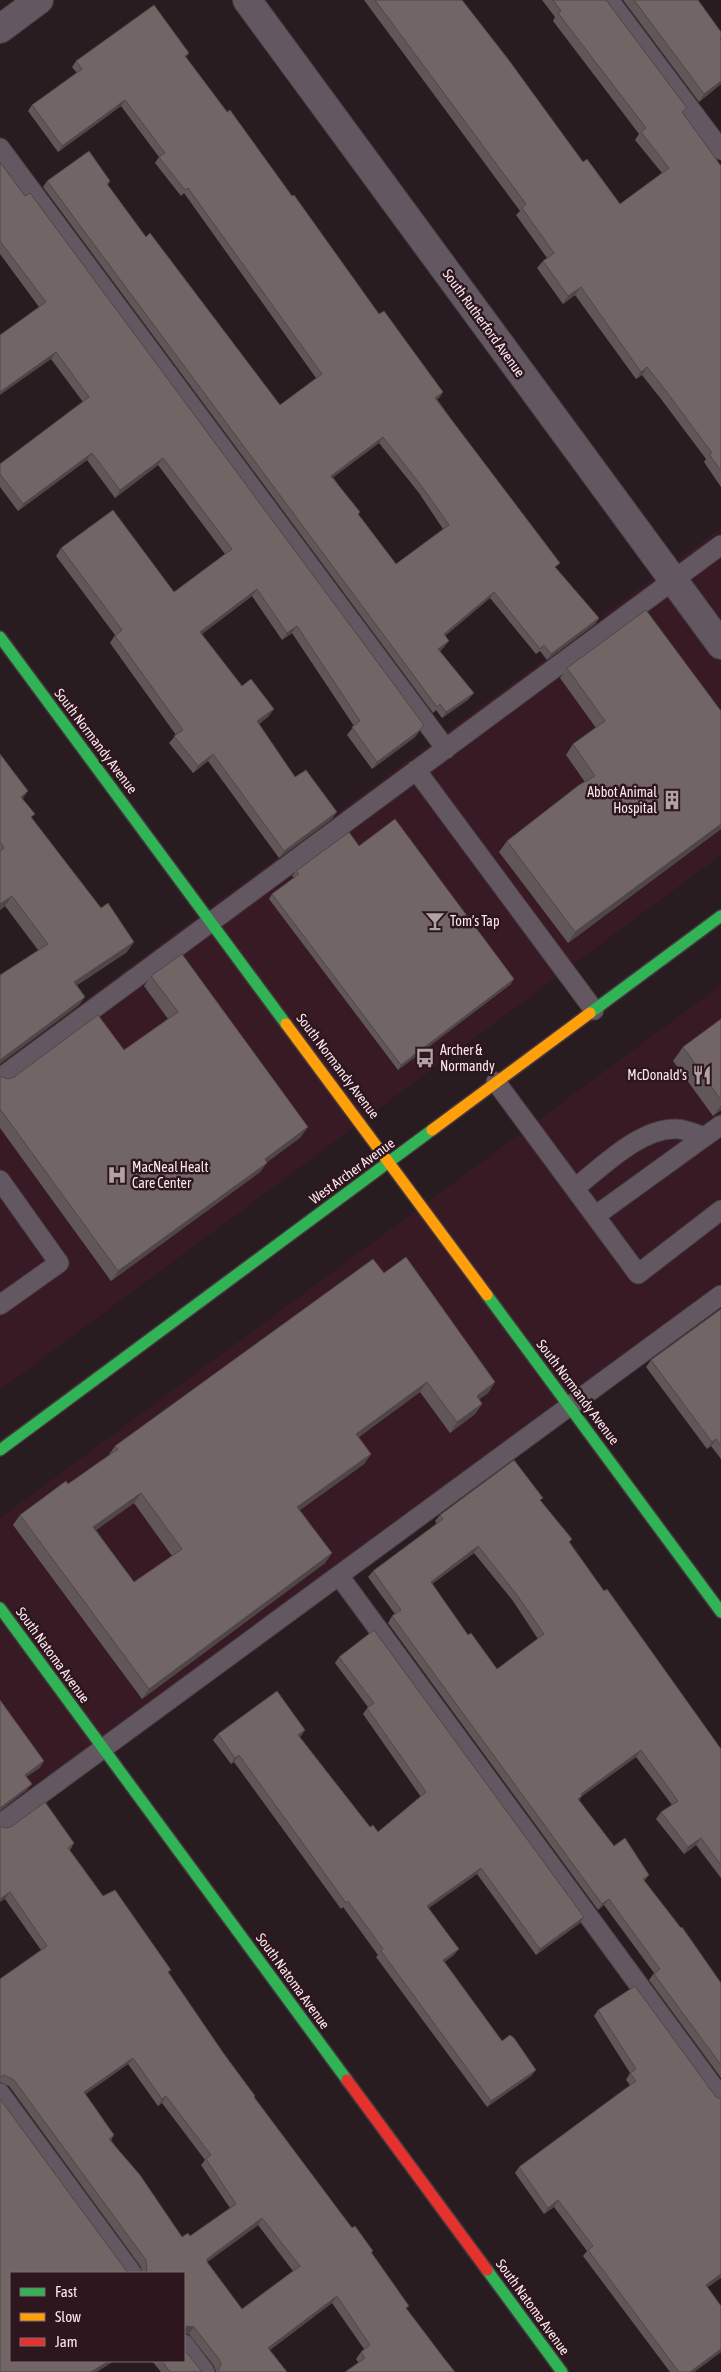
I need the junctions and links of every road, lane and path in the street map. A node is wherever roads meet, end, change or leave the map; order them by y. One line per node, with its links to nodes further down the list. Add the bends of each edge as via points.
1 (39, 0): 4 (street)
2 (247, 0): 8 (street, South Rutherford Avenue)
3 (610, 0): 6 (lane)
4 (0, 28)
5 (0, 148): 11 (lane)
6 (721, 150)
7 (721, 545): 8 (lane)
8 (673, 580): 10 (street, South Rutherford Avenue); 11 (lane)
9 (0, 636): 14 (street, South Normandy Avenue)
10 (721, 645)
11 (446, 749): 12 (lane)
12 (416, 770): 14 (lane); 15 (lane)
13 (721, 916): 15 (street, West Archer Avenue)
14 (211, 921): 16 (lane); 20 (street, South Normandy Avenue)
15 (594, 1010): 17 (street, West Archer Avenue)
16 (0, 1078)
17 (496, 1082): 20 (street, West Archer Avenue); 22 (lane)
18 (721, 1124): 19 (lane)
19 (703, 1136): 22 (lane, via 678,1129 660,1131 636,1141); 24 (lane)
20 (390, 1161): 27 (street, South Normandy Avenue); 28 (street, West Archer Avenue)
21 (0, 1180): 26 (lane, via 59,1263)
22 (575, 1188): 24 (lane)
23 (721, 1210): 24 (lane, via 638,1274)
24 (595, 1216)
25 (721, 1296): 27 (lane)
26 (0, 1305)
27 (567, 1403): 29 (lane); 31 (street, South Normandy Avenue)
28 (0, 1450)
29 (340, 1577): 32 (lane); 35 (lane)
30 (0, 1608): 32 (street, South Natoma Avenue)
31 (721, 1612)
32 (103, 1748): 33 (lane); 39 (street, South Natoma Avenue)
33 (0, 1824)
34 (0, 2093): 36 (lane)
35 (721, 2097)
36 (131, 2272)
37 (185, 2345): 38 (lane)
38 (205, 2372)
39 (562, 2372)

